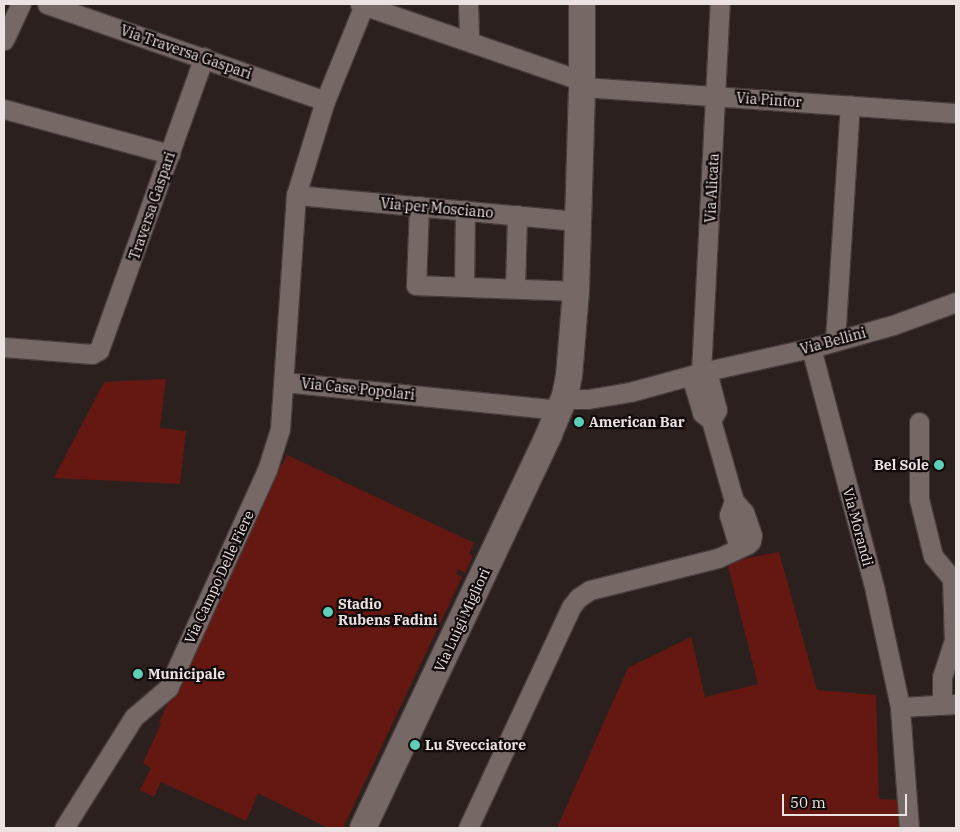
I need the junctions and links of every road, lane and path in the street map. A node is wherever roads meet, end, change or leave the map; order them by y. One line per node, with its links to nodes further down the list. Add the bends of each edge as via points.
1 (21, 4): 7 (street)
2 (47, 4): 9 (street, Via Traversa Gaspari)
3 (362, 4): 8 (street, Via Pintor); 12 (street)
4 (468, 4): 8 (street)
5 (582, 4): 10 (main road)
6 (720, 4): 11 (street, Via Alicata)
7 (4, 40)
8 (469, 41): 10 (street, Via Pintor)
9 (204, 57): 12 (street, Via Traversa Gaspari); 16 (street, Traversa Gaspari)
10 (582, 84): 11 (street, Via Pintor); 21 (main road)
11 (717, 97): 13 (street, Via Pintor); 29 (street, Via Alicata)
12 (325, 101): 17 (street)
13 (850, 105): 15 (street, Via Pintor); 26 (street)
14 (4, 109): 16 (street)
15 (956, 113)
16 (170, 154): 27 (street, Traversa Gaspari, via 102,345 96,352)
17 (296, 195): 18 (street, Via per Mosciano); 30 (street, Via Case Popolari)
18 (420, 206): 19 (street, Via per Mosciano); 22 (street, via 416,284)
19 (465, 210): 20 (street, Via per Mosciano); 22 (street)
20 (517, 215): 21 (street, Via per Mosciano); 23 (street)
21 (578, 221): 24 (main road)
22 (464, 286): 23 (street)
23 (515, 288): 24 (street)
24 (576, 291): 31 (main road, via 569,376)
25 (956, 302): 26 (street, Via Bellini, via 893,325)
26 (834, 341): 28 (street, Via Bellini)
27 (4, 347)
28 (811, 348): 29 (street, Via Bellini); 35 (street, Via Morandi, via 875,591)
29 (700, 373): 31 (street, Via Bellini, via 608,396); 38 (street, Via Alicata, via 717,410 711,420 734,501 729,515 739,548 718,558 590,590 570,607)
30 (284, 382): 31 (street, Via Case Popolari); 36 (street, Via Campo Delle Fiere, via 280,429 267,470 168,688 134,717)
31 (562, 403): 37 (main road, Via Luigi Migliori)
32 (919, 422): 33 (street, via 919,499 933,556)
33 (954, 579): 34 (street, via 954,640 942,677)
34 (949, 704): 35 (street)
35 (900, 707): 39 (street, Via Morandi)
36 (64, 828)
37 (363, 828)
38 (468, 828)
39 (909, 828)

